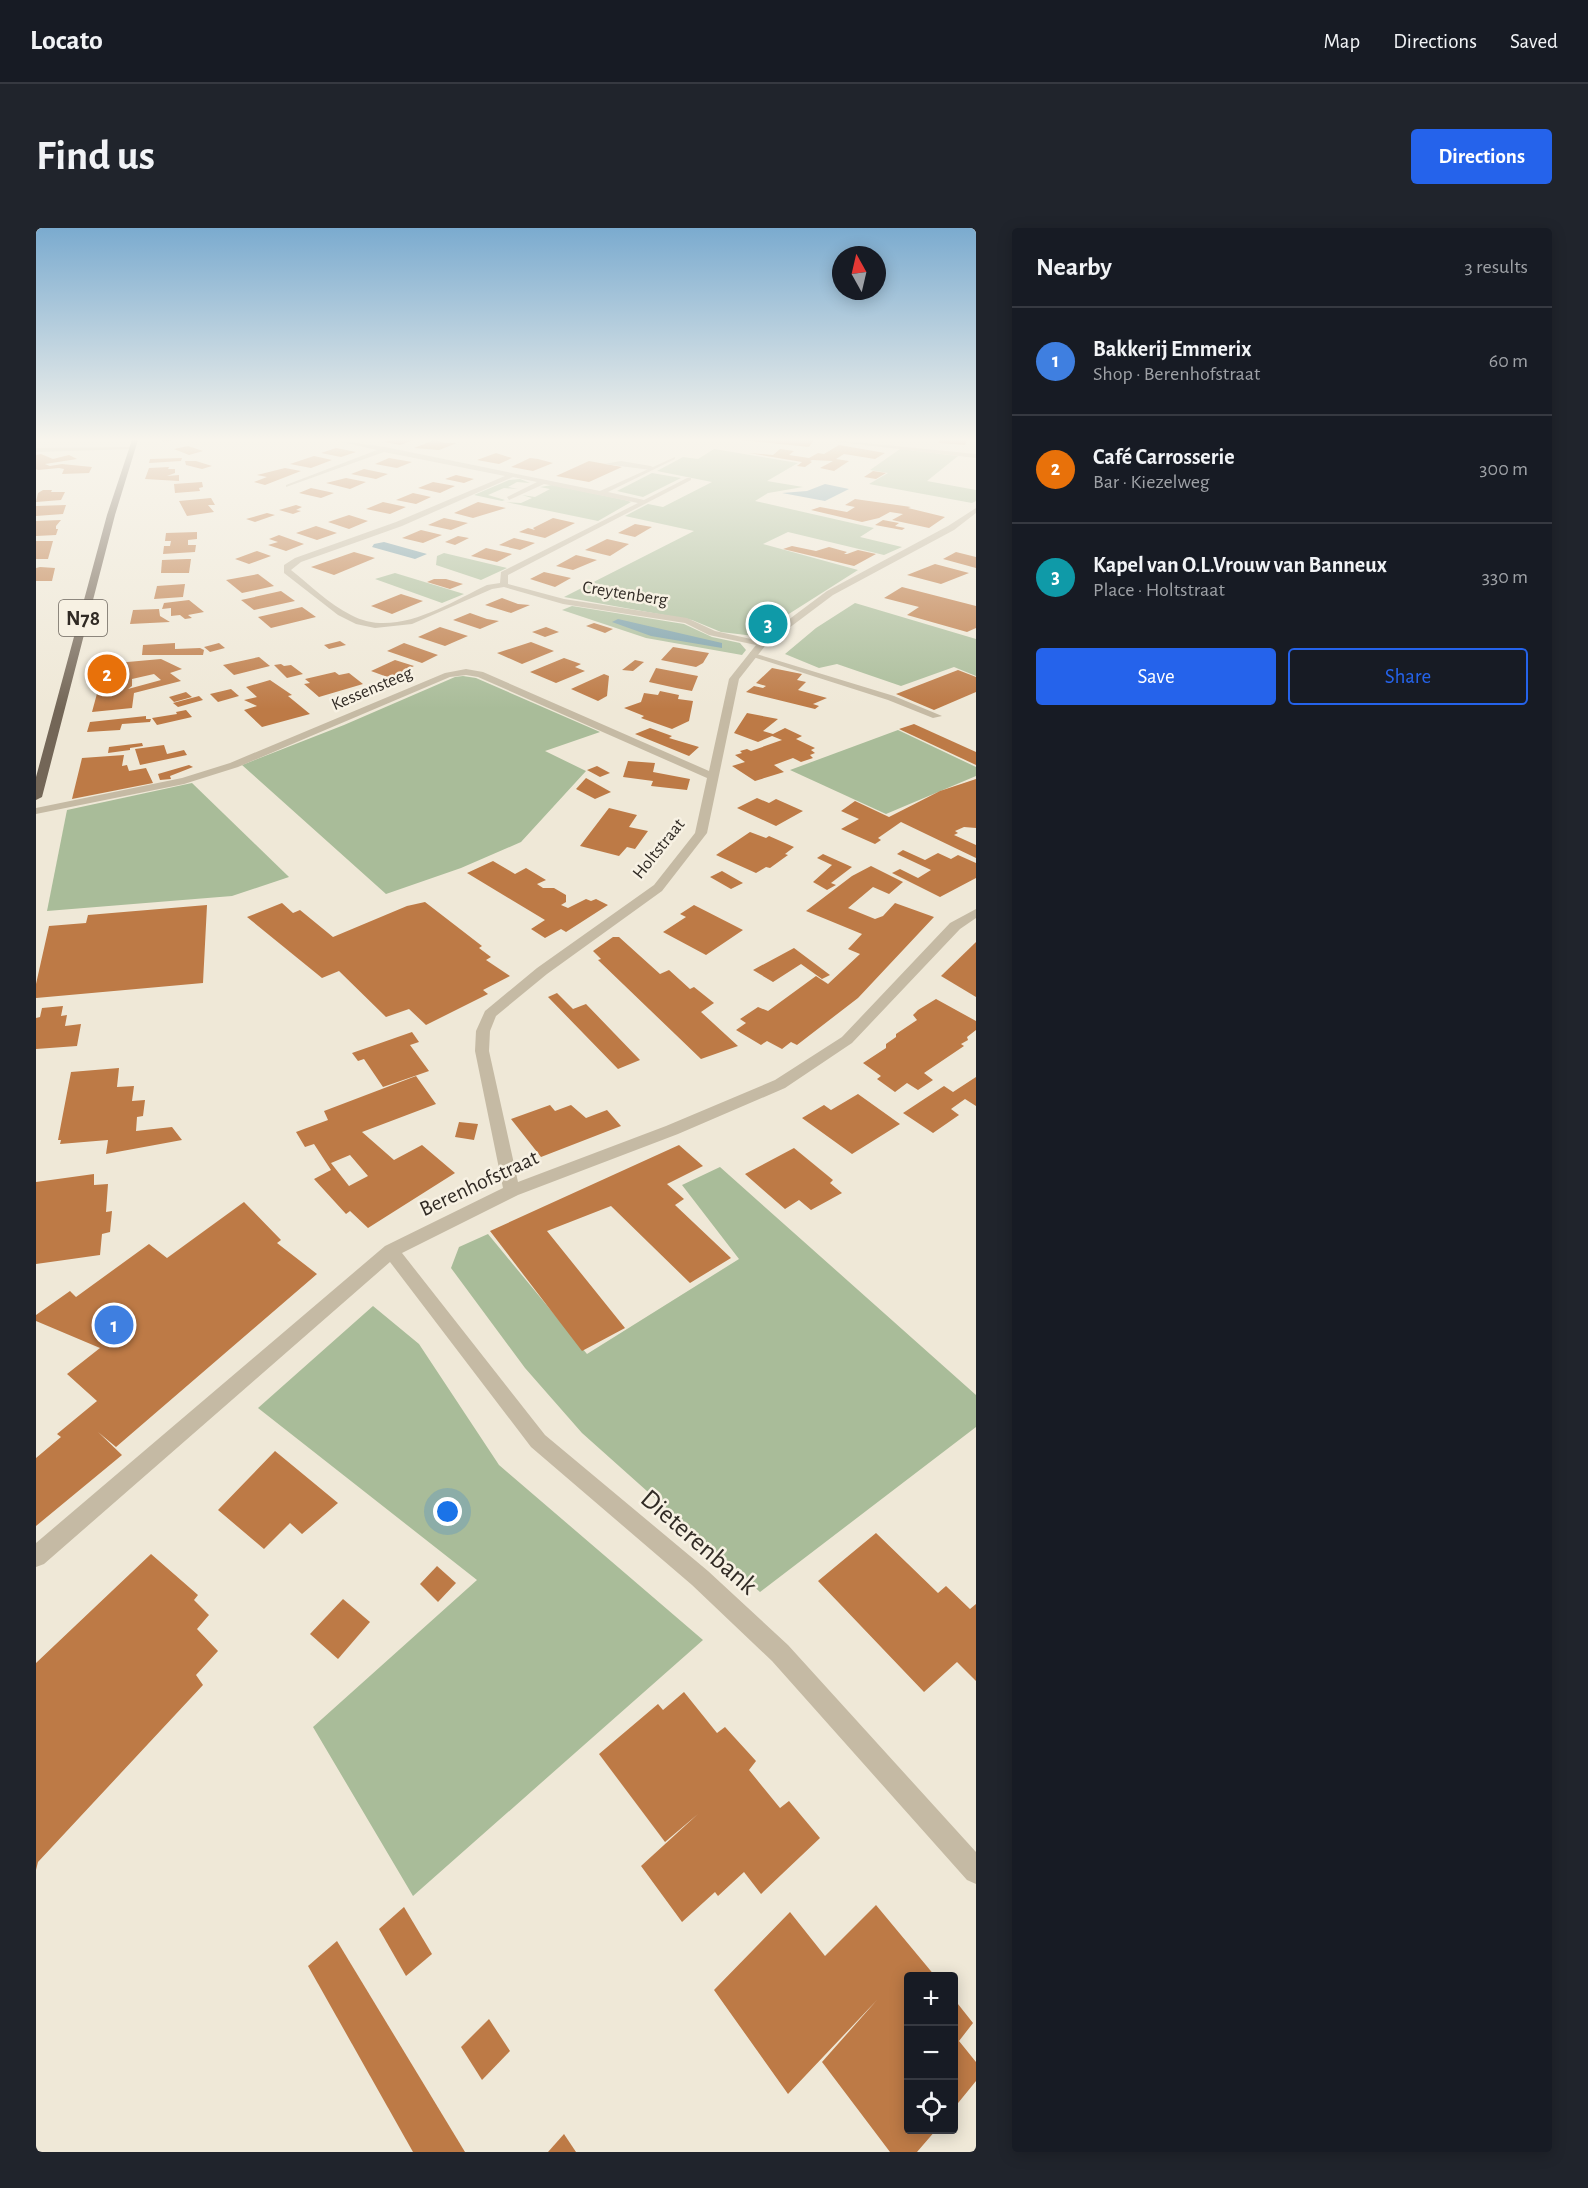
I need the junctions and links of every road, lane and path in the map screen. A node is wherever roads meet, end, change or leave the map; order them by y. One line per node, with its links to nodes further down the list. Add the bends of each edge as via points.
1 (107, 530): 10 (main road, N78)
2 (383, 530): 5 (street, via 298,560 287,571 350,618 370,625 407,623 490,587)
3 (591, 530): 5 (street, via 504,574)
4 (948, 530): 6 (street, Holtstraat, via 830,593)
5 (504, 585): 6 (street, Creytenberg, via 563,601 687,621 712,633)
6 (762, 644): 7 (street, Holtstraat)
7 (753, 654): 8 (street); 9 (street, Holtstraat, via 734,679)
8 (937, 716)
9 (712, 776): 11 (street, Kessensteeg, via 480,674 466,672 448,675 234,765 184,781); 13 (street, Holtstraat, via 701,833 658,888 542,971 490,1014 483,1031 482,1050)
10 (36, 797)
11 (36, 811)
12 (976, 913): 13 (street, Berenhofstraat, via 955,926 847,1040 780,1084)
13 (512, 1191): 14 (street, Berenhofstraat)
14 (391, 1251): 15 (street, Berenhofstraat); 16 (street, Dieterenbank, via 538,1441 700,1578 780,1653)
15 (36, 1557)
16 (976, 1871)

